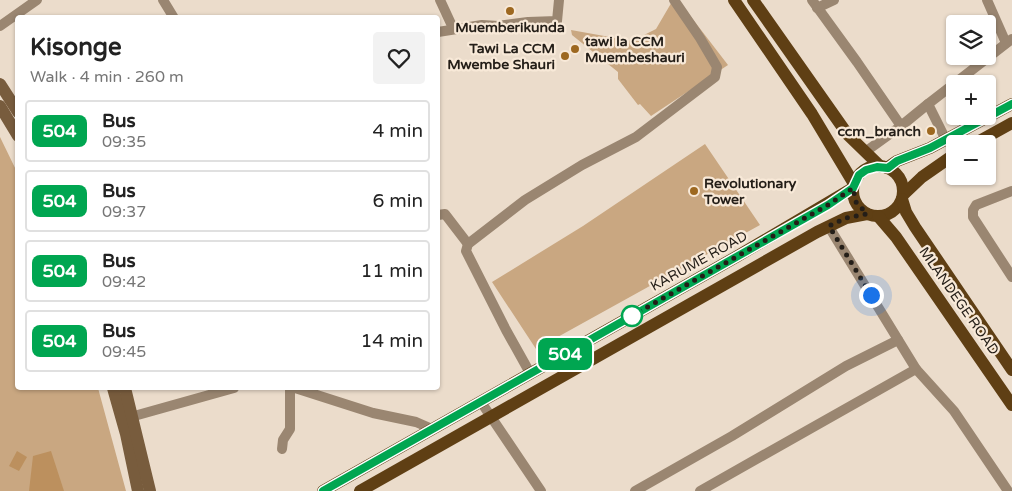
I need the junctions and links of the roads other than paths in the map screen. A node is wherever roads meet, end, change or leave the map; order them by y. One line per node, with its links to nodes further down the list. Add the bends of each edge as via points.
1 (37, 0): 12 (street)
2 (163, 0): 13 (street)
3 (440, 0): 15 (street)
4 (559, 0): 15 (street, via 557,21)
5 (674, 0): 38 (street, via 717,67 716,77 636,137 582,165 533,196)
6 (734, 0): 32 (main road, via 812,114)
7 (753, 0): 29 (main road, via 848,135)
8 (834, 0): 10 (street)
9 (987, 0): 17 (street)
10 (814, 4): 24 (street)
11 (15, 15): 14 (street)
12 (16, 15)
13 (172, 15)
14 (0, 26)
15 (453, 28): 16 (street)
16 (440, 31)
17 (1009, 41): 19 (street)
18 (0, 84): 22 (main road)
19 (928, 104): 24 (street); 28 (street)
20 (1012, 104): 26 (main road)
21 (0, 106): 25 (main road)
22 (15, 107)
23 (1012, 123): 27 (main road)
24 (901, 126): 29 (street)
25 (15, 131)
26 (955, 135)
27 (990, 135)
28 (946, 140): 31 (main road)
29 (865, 152): 31 (main road)
30 (946, 160): 34 (main road, via 922,177)
31 (884, 168): 32 (main road, via 872,167 862,172); 34 (main road, via 900,178)
32 (854, 186): 36 (main road, via 856,202); 43 (main road, KARUME ROAD, via 785,229)
33 (1012, 191): 39 (street, via 976,205 973,217)
34 (902, 197): 36 (main road, via 892,212); 42 (main road, MLANDEGE ROAD, via 915,227)
35 (440, 215): 38 (street, via 445,214)
36 (873, 215): 37 (main road, via 846,218); 50 (main road, MLANDEGE ROAD, via 896,237)
37 (829, 226): 40 (street); 51 (main road)
38 (468, 244): 43 (street, via 466,251)
39 (1012, 277)
40 (898, 340): 41 (street); 60 (street, via 846,366)
41 (916, 369): 61 (street); 62 (street, via 954,411)
42 (1012, 370)
43 (530, 373): 49 (main road, KARUME ROAD)
44 (114, 390): 52 (main road)
45 (125, 390): 52 (main road)
46 (227, 390): 52 (street)
47 (290, 390): 54 (street, via 290,429)
48 (301, 390): 53 (street, via 373,413 416,422)
49 (482, 402): 51 (street); 53 (main road, KARUME ROAD)
50 (1012, 404)
51 (491, 416): 58 (main road); 59 (street)
52 (127, 418): 55 (main road); 56 (main road)
53 (432, 430): 57 (main road, KARUME ROAD)
54 (282, 449)
55 (138, 491)
56 (150, 491)
57 (323, 491)
58 (360, 491)
59 (541, 491)
60 (635, 491)
61 (700, 491)
62 (1008, 491)

